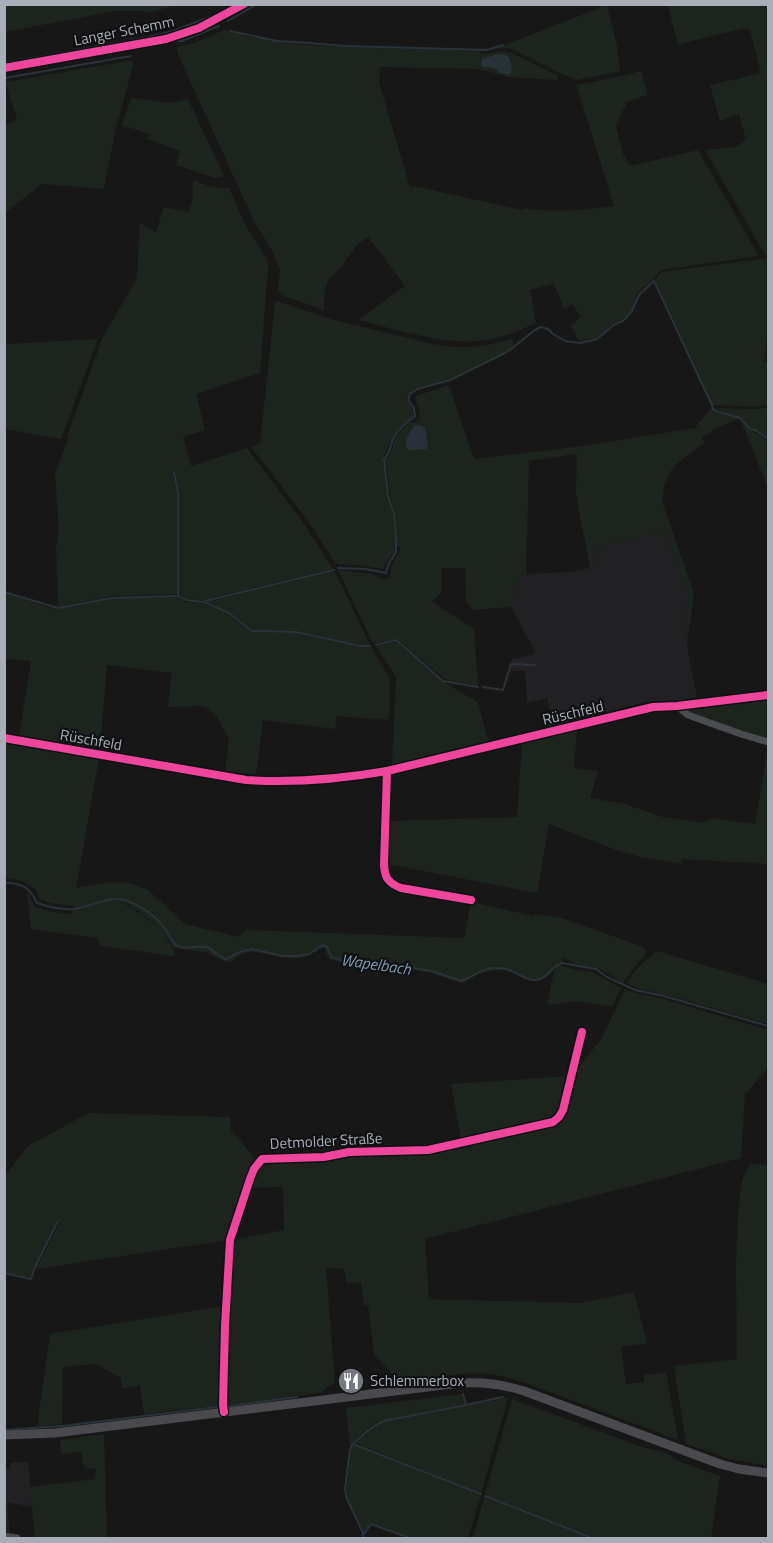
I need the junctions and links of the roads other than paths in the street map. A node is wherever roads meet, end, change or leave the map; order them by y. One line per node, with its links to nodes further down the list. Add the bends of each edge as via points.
1 (244, 4): 2 (street, Langer Schemm, via 199,28 166,39)
2 (4, 68)
3 (768, 695): 4 (street, Rüschfeld)
4 (677, 706): 6 (street, via 688,715); 7 (street, Rüschfeld, via 653,707)
5 (4, 738): 7 (street, Rüschfeld, via 269,782 345,778)
6 (768, 742)
7 (387, 771): 8 (street, via 387,880 401,888)
8 (471, 900)
9 (582, 1032): 10 (street, Detmolder Straße, via 562,1110 552,1122 428,1150 350,1152 262,1159 258,1163 230,1240)
10 (224, 1412): 11 (main road, via 55,1433); 12 (main road, via 460,1383 504,1384 720,1464)
11 (4, 1435)
12 (768, 1473)
13 (4, 1536): 14 (street)
14 (17, 1539)

